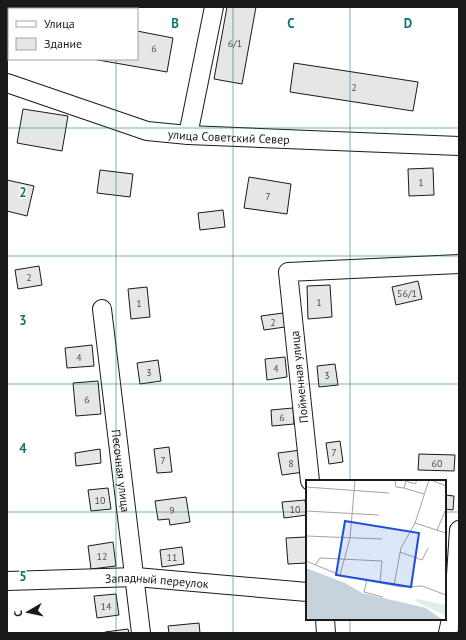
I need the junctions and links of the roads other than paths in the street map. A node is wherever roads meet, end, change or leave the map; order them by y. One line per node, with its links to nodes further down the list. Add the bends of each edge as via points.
1 (214, 7): 3 (street)
2 (7, 83): 3 (street, улица Советский Север, via 147,131)
3 (188, 135): 4 (street, улица Советский Север)
4 (459, 146)
5 (459, 264): 7 (street, Пойменная улица, via 288,272)
6 (102, 309): 9 (street, Песочная улица)
7 (310, 480)
8 (459, 530): 12 (street)
9 (136, 577): 10 (street, Западный переулок); 11 (street, Западный переулок); 14 (street, Песочная улица)
10 (7, 581)
11 (306, 592)
12 (450, 605): 16 (street)
13 (325, 620): 15 (street)
14 (141, 633)
15 (326, 633)
16 (448, 633)

